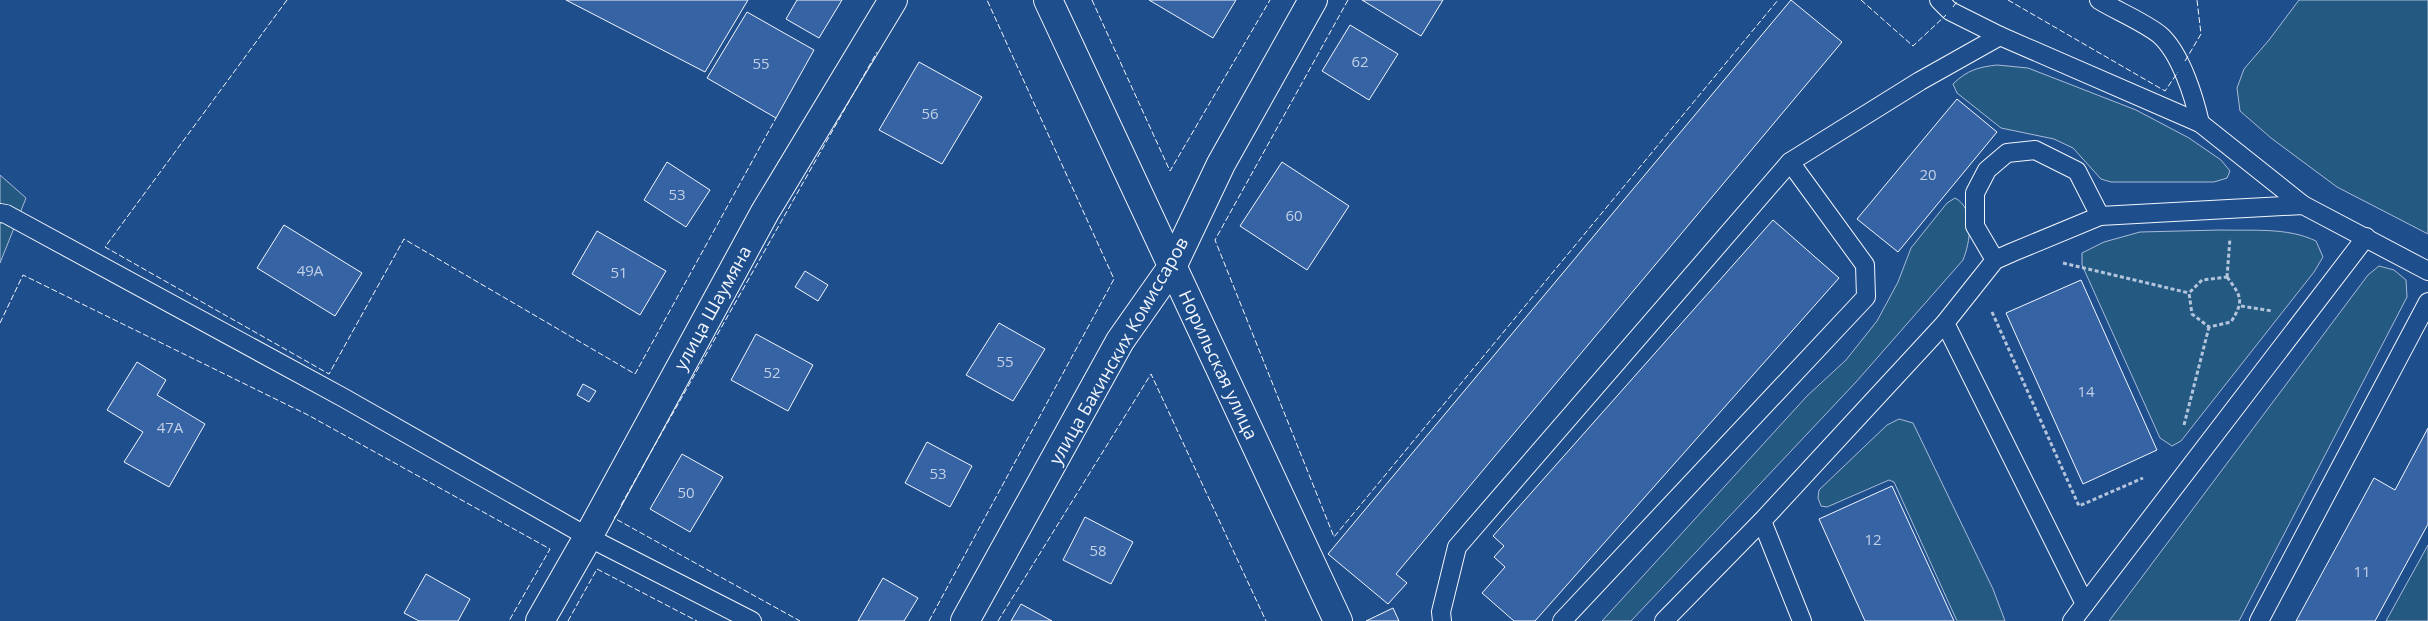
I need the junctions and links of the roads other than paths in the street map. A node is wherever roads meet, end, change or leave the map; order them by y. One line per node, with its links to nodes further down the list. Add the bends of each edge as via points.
1 (893, 0): 19 (street, улица Шаумяна, via 765,212)
2 (1048, 0): 14 (street, Норильская улица)
3 (1313, 0): 14 (street, улица Бакинских Комиссаров, via 1221,164)
4 (1939, 0): 6 (lane, via 1950,11)
5 (2099, 0): 7 (lane, via 2160,36 2182,66)
6 (2000, 36): 7 (lane); 8 (lane, via 1920,81)
7 (2200, 123): 9 (lane)
8 (1790, 162): 25 (lane, via 1456,547 1441,612); 26 (lane, via 1865,265 1866,297)
9 (2303, 205): 11 (lane); 12 (lane)
10 (0, 213): 19 (lane, via 344,398)
11 (2100, 216): 13 (lane); 13 (lane, via 2077,170 2035,150 2007,153 1987,170 1976,192 1975,226)
12 (2366, 237): 15 (lane); 20 (lane)
13 (1995, 260): 17 (lane)
14 (1172, 267): 23 (street, улица Бакинских Комиссаров, via 1120,341); 24 (street, Норильская улица)
15 (2428, 270)
16 (2428, 302): 30 (lane)
17 (1945, 323): 18 (lane); 20 (lane)
18 (1762, 521): 27 (lane); 28 (lane)
19 (588, 537): 21 (street, улица Шаумяна); 22 (lane)
20 (2084, 604): 29 (lane)
21 (540, 621)
22 (752, 621)
23 (965, 621)
24 (1338, 621)
25 (1442, 621)
26 (1562, 621)
27 (1664, 621)
28 (1802, 621)
29 (2072, 621)
30 (2259, 621)

